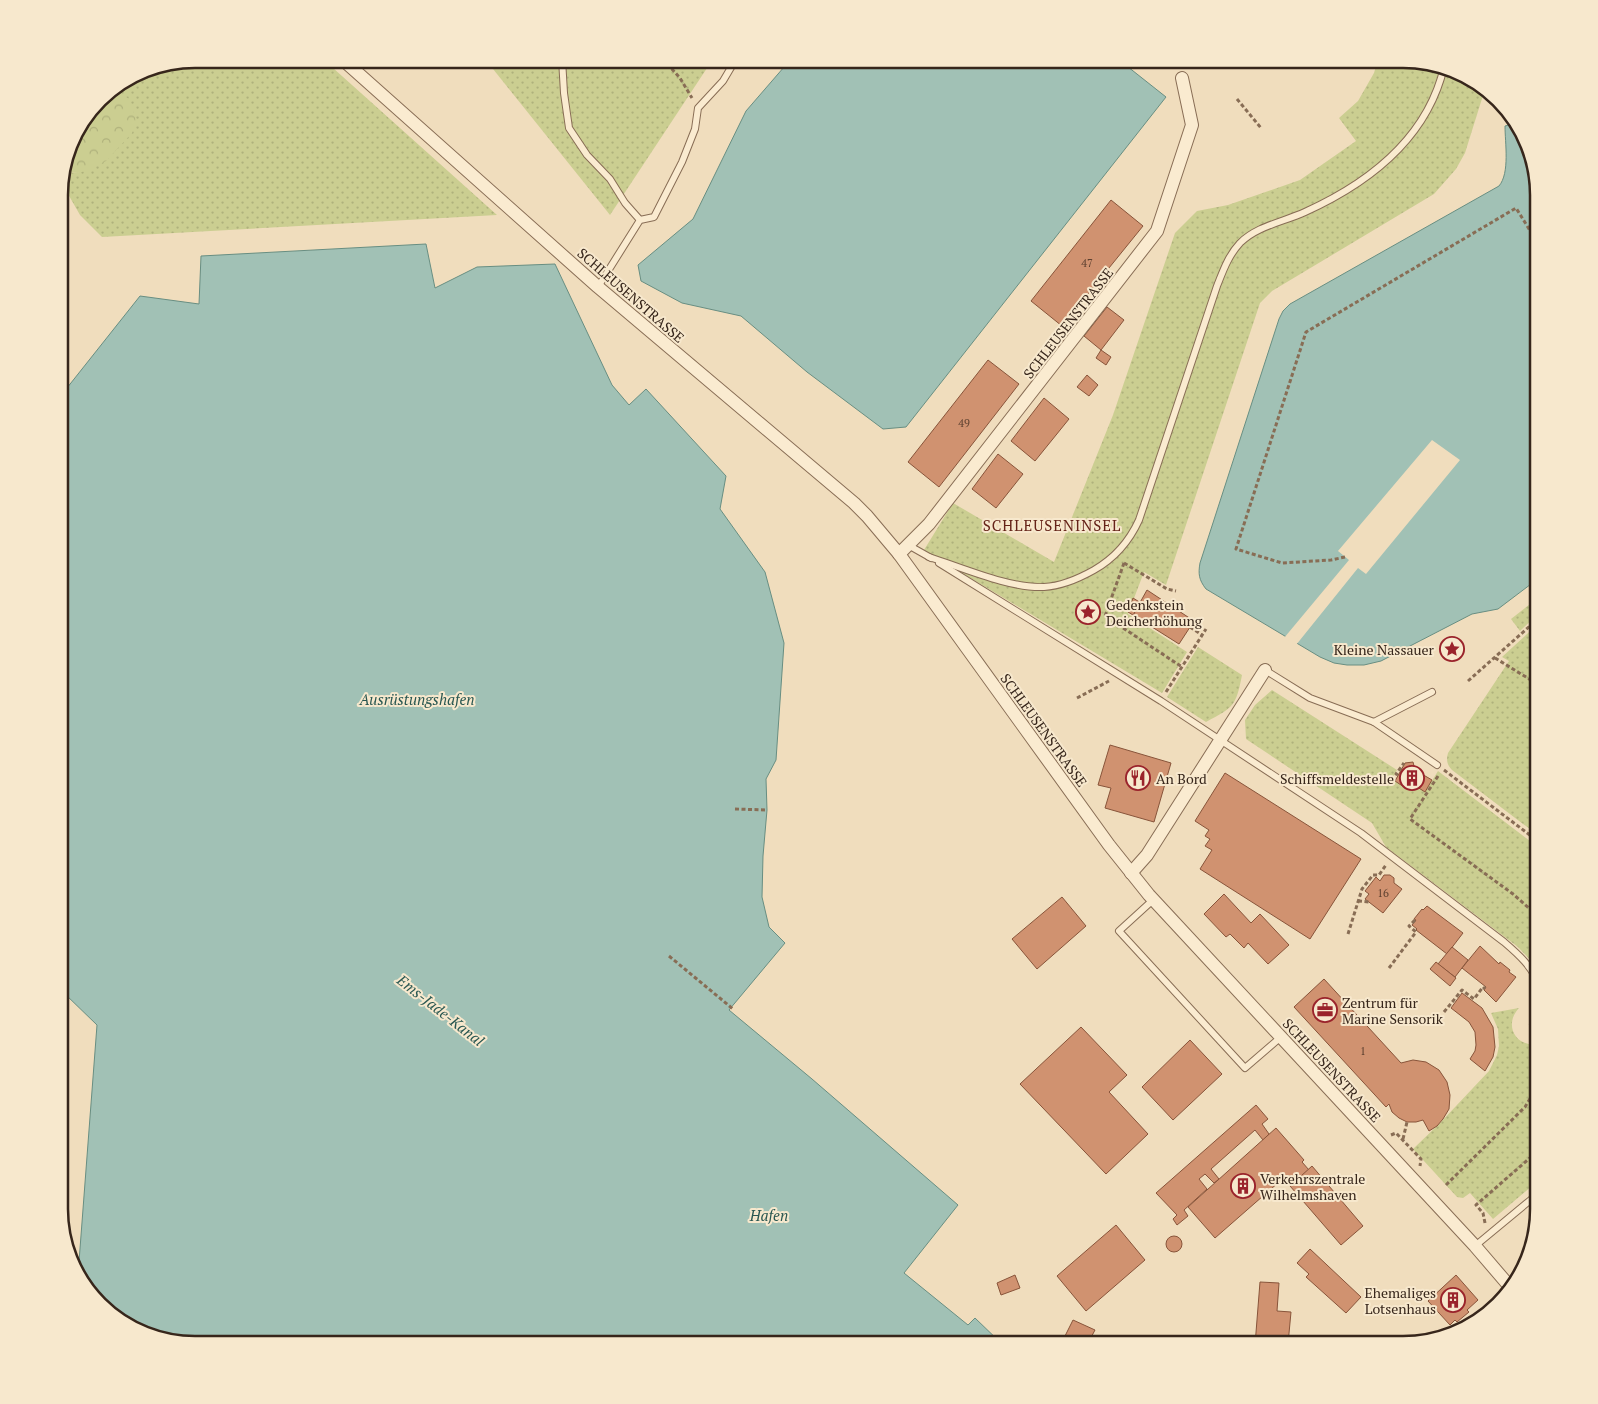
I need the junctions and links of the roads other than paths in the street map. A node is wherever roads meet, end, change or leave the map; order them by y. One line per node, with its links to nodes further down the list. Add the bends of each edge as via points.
1 (352, 68): 7 (street, SCHLEUSENSTRASSE)
2 (563, 68): 6 (lane, via 569,128)
3 (731, 68): 6 (lane, via 698,108 695,129 682,162 654,217)
4 (1442, 74): 9 (lane, via 1419,126 1395,154 1350,188 1304,213 1253,233 1230,256 1217,286 1139,520 1127,543 1117,553 1080,578 1043,587 1004,581)
5 (1182, 78): 8 (street, SCHLEUSENSTRASSE, via 1192,126 1157,232 929,524)
6 (640, 220): 7 (lane)
7 (598, 287): 8 (street, SCHLEUSENSTRASSE, via 854,503)
8 (903, 550): 9 (lane); 15 (street, SCHLEUSENSTRASSE)
9 (929, 557): 13 (lane)
10 (1265, 670): 12 (lane, via 1310,698); 13 (street)
11 (1432, 692): 12 (lane)
12 (1374, 722): 14 (lane)
13 (1221, 740): 15 (street, via 1147,855); 17 (lane, via 1361,833 1504,942)
14 (1440, 767)
15 (1131, 873): 16 (street, SCHLEUSENSTRASSE)
16 (1153, 900): 18 (street, SCHLEUSENSTRASSE); 18 (lane, via 1119,930 1245,1068)
17 (1530, 968)
18 (1281, 1037): 20 (street, SCHLEUSENSTRASSE)
19 (1530, 1200): 20 (lane)
20 (1475, 1246): 21 (street, SCHLEUSENSTRASSE)
21 (1507, 1283)

